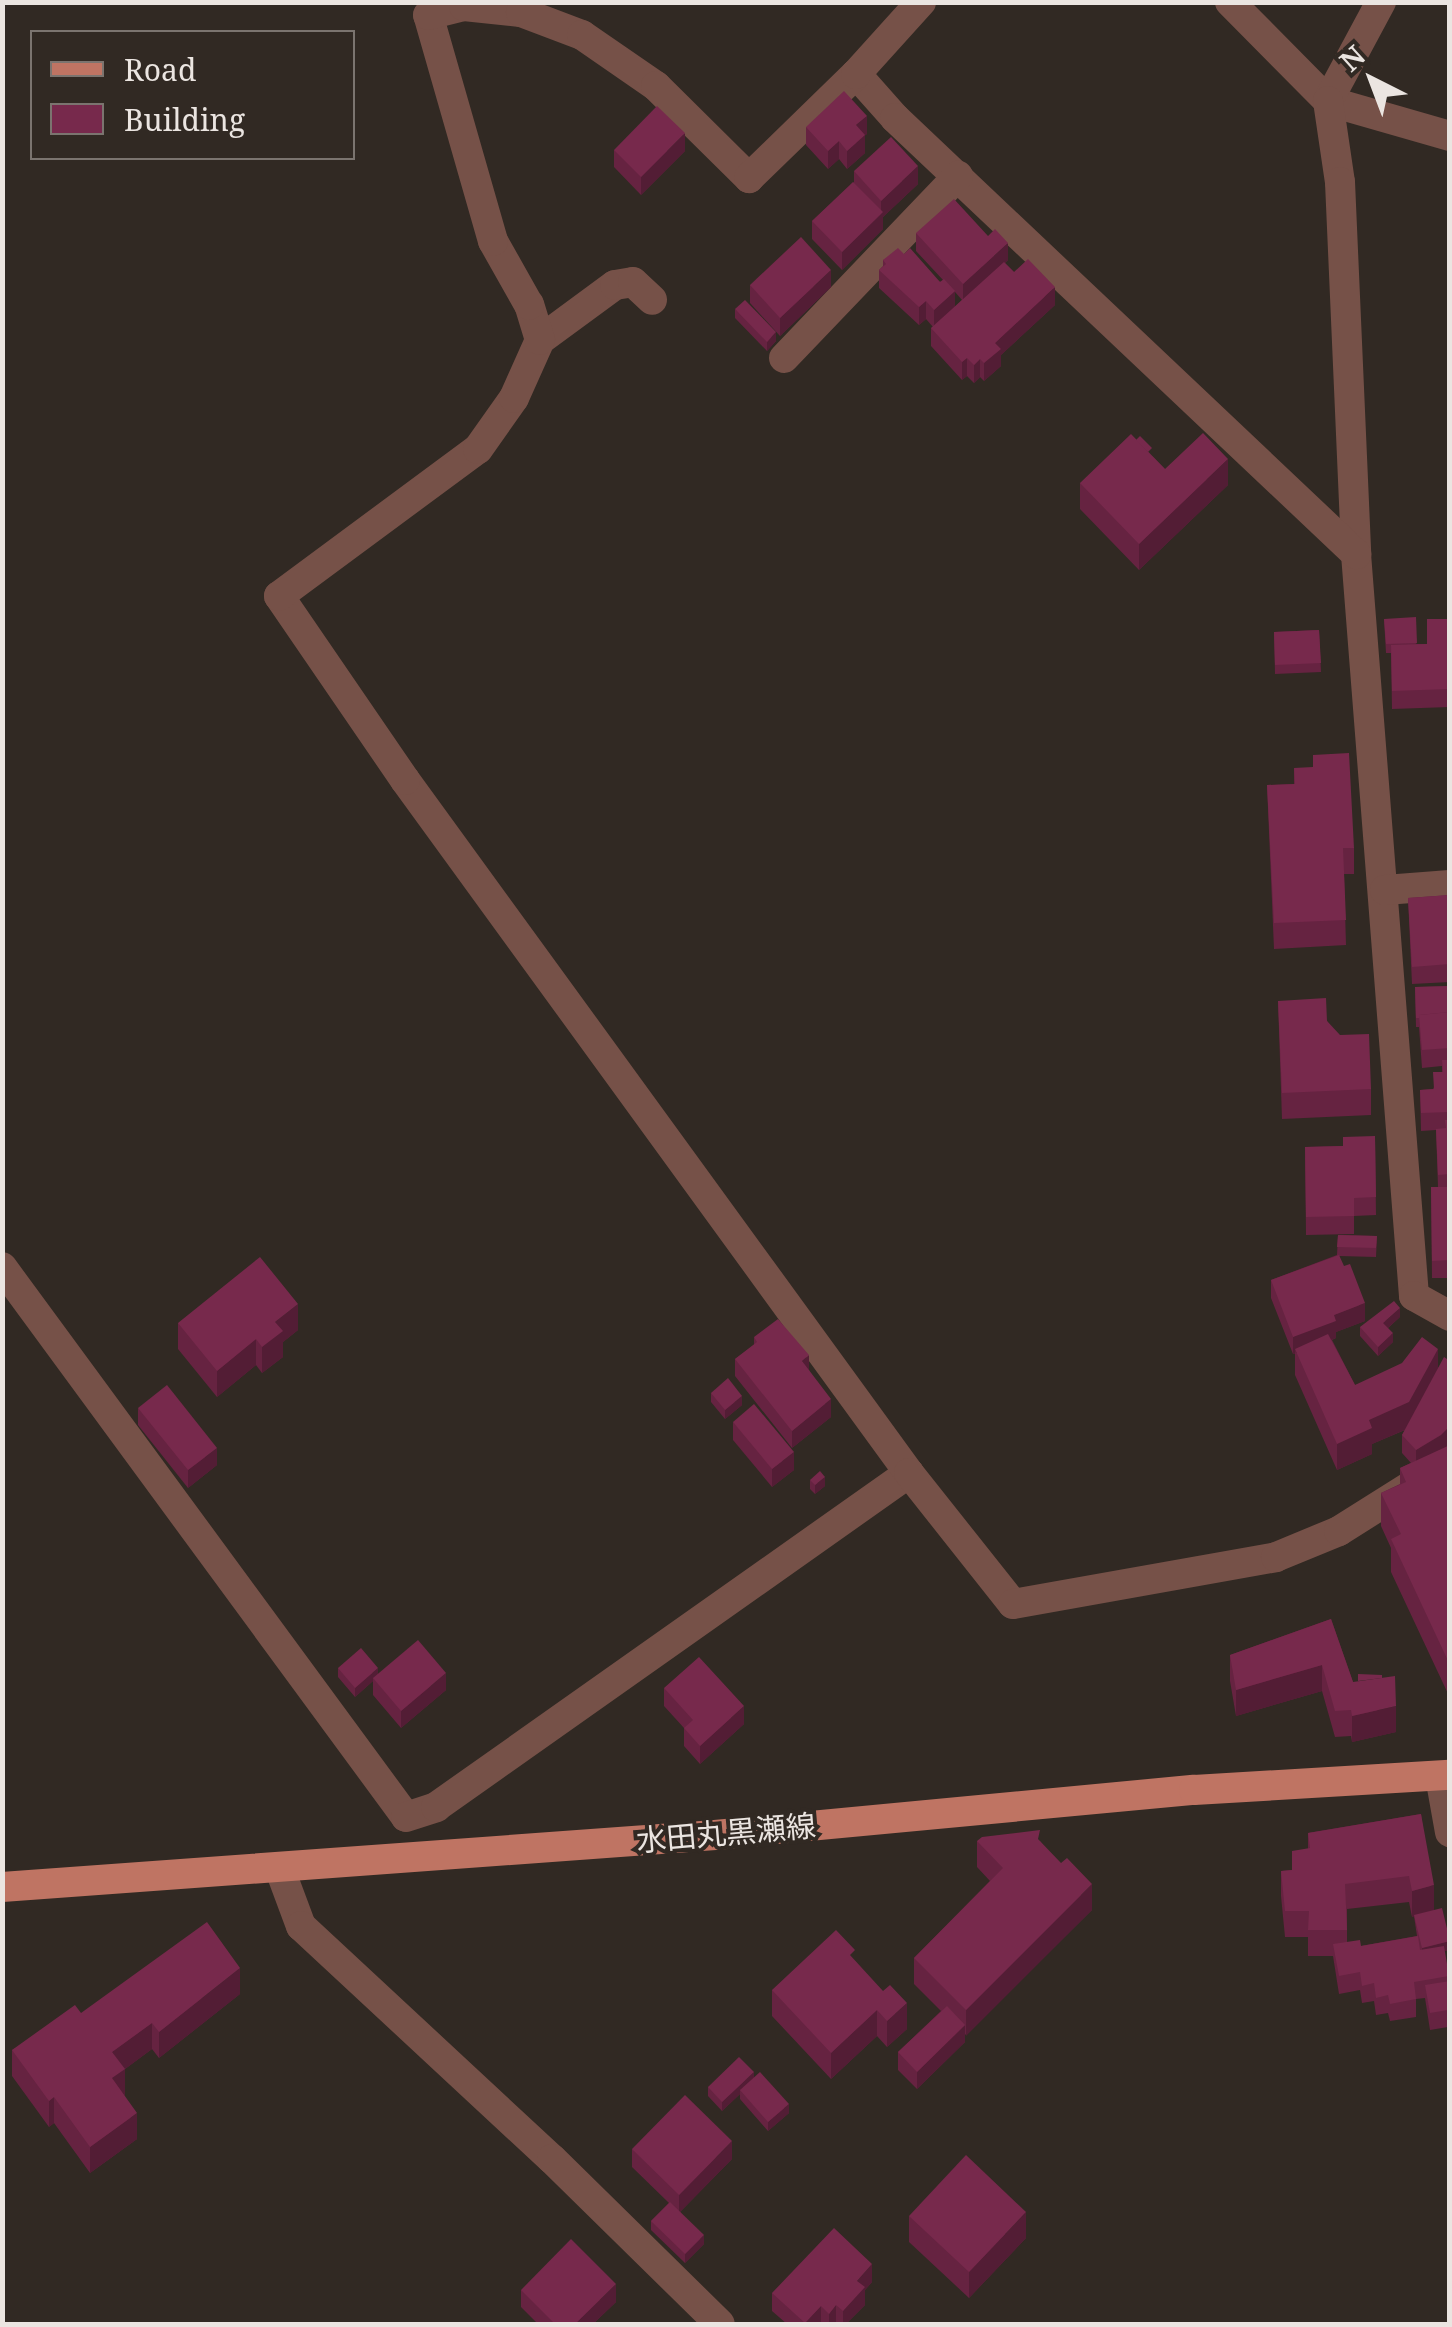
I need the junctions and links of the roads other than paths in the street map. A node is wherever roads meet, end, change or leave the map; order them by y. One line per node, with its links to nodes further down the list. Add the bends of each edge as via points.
1 (921, 2): 4 (street)
2 (1230, 2): 5 (street)
3 (1381, 2): 5 (street)
4 (856, 74): 7 (street); 9 (street, via 750,178 656,86 582,35 521,12 464,6 428,15 492,241)
5 (1328, 101): 6 (street); 11 (street, via 1340,182)
6 (1450, 136)
7 (958, 176): 10 (street); 11 (street)
8 (652, 300): 9 (street, via 633,282 615,285)
9 (540, 340): 17 (street, via 514,398 478,449 278,596 404,780)
10 (784, 358)
11 (1356, 554): 13 (street)
12 (1450, 885): 13 (street)
13 (1385, 890): 15 (street, via 1414,1296)
14 (2, 1266): 19 (street)
15 (1450, 1316)
16 (1450, 1461): 17 (street, via 1339,1532 1276,1557 1013,1604)
17 (909, 1473): 19 (street, via 436,1807)
18 (1445, 1775): 20 (street); 21 (main road, 水田丸黒瀬線, via 1194,1790)
19 (406, 1817): 21 (street)
20 (1450, 1832)
21 (406, 1858): 22 (main road, 水田丸黒瀬線)
22 (279, 1868): 23 (main road, 水田丸黒瀬線); 24 (street, via 301,1926)
23 (2, 1886)
24 (720, 2324)

